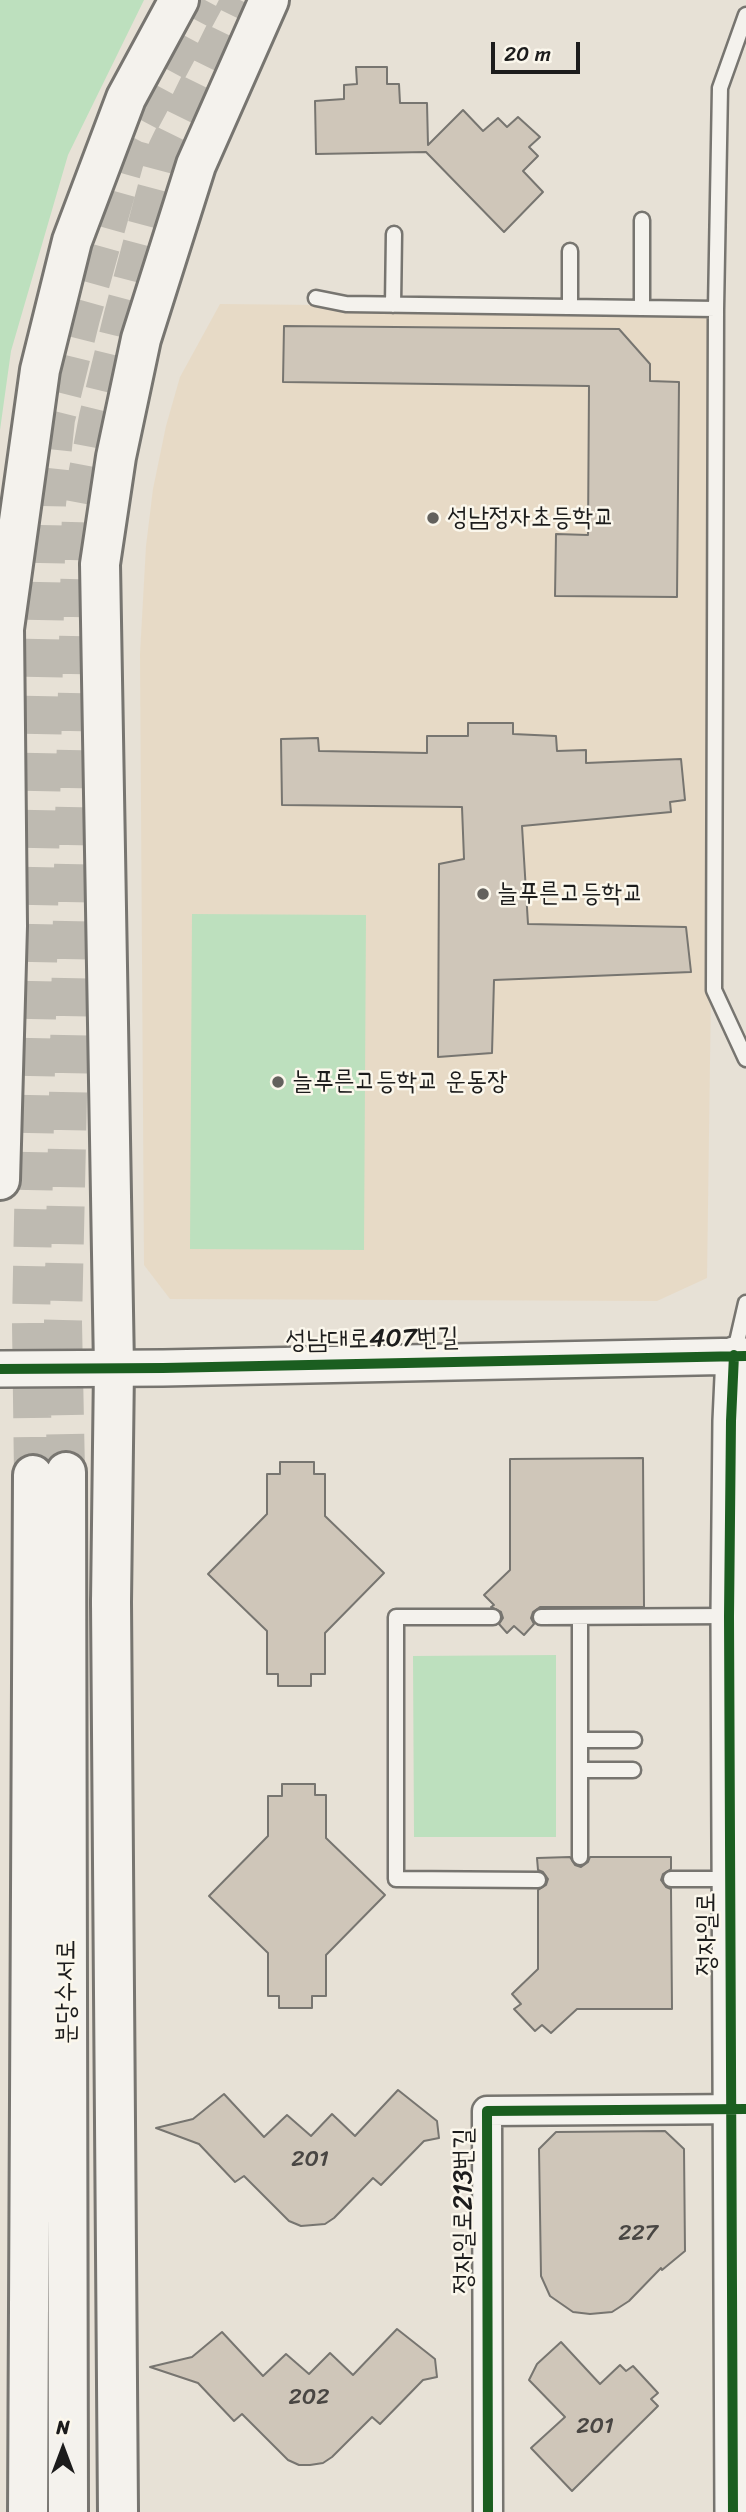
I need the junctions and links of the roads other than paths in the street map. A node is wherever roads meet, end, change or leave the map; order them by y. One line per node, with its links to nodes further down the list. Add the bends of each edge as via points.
1 (179, 0): 13 (main road, via 126,98 77,228 40,370 4,629 7,926)
2 (269, 0): 16 (main road, via 196,165 141,339 100,564)
3 (746, 15): 11 (lane, via 720,88)
4 (642, 220): 10 (lane)
5 (394, 234): 8 (lane)
6 (570, 251): 9 (lane)
7 (316, 298): 8 (lane)
8 (393, 305): 9 (lane)
9 (570, 307): 10 (lane)
10 (642, 308): 11 (lane)
11 (716, 309): 12 (lane, via 714,990)
12 (746, 1059)
13 (0, 1180)
14 (746, 1303): 15 (lane)
15 (740, 1355): 16 (street, 성남대로407번길); 18 (street, 정자일로, via 731,1421)
16 (114, 1368): 17 (street, 성남대로407번길); 33 (main road, via 111,1602)
17 (0, 1369)
18 (729, 1616): 21 (lane); 28 (street, 정자일로)
19 (493, 1617): 29 (lane, via 396,1617 396,1879)
20 (541, 1617): 21 (lane)
21 (580, 1617): 22 (lane)
22 (580, 1740): 23 (lane); 24 (lane)
23 (634, 1740)
24 (580, 1770): 25 (lane); 26 (lane)
25 (633, 1770)
26 (580, 1857)
27 (671, 1879): 28 (lane)
28 (729, 1879): 30 (street, 정자일로)
29 (538, 1880)
30 (738, 2110): 34 (street, 정자일로213번길, via 487,2110); 35 (street, 정자일로)
31 (28, 2512): 32 (main road, 분당수서로, via 50,1473)
32 (68, 2512)
33 (118, 2512)
34 (488, 2512)
35 (733, 2512)

